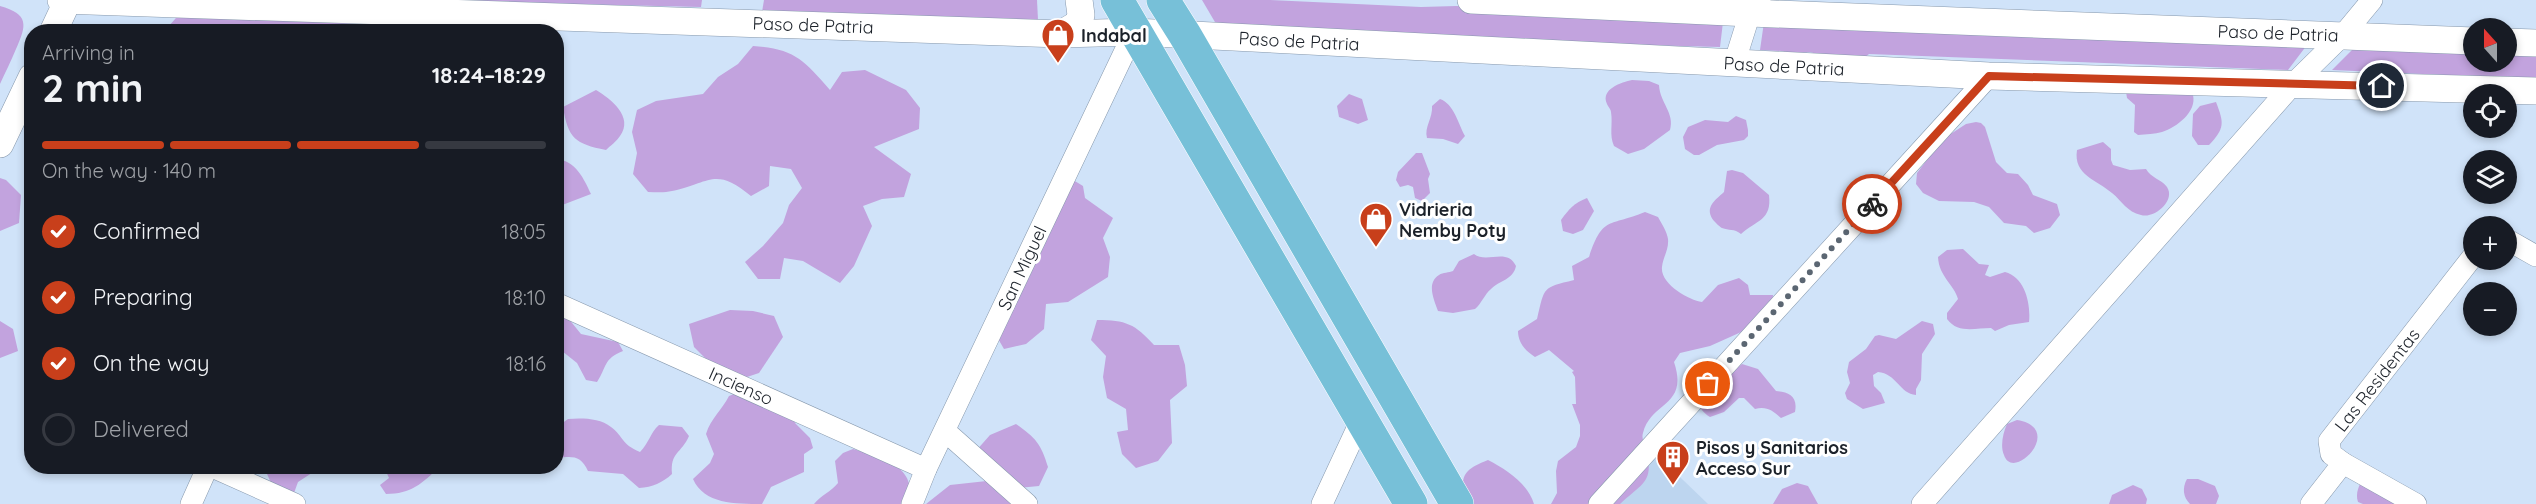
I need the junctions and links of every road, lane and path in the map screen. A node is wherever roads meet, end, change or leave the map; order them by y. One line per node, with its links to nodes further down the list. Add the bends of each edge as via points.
1 (61, 0): 2 (street, Paso de Patria)
2 (68, 0): 11 (street, Paso de Patria); 12 (street)
3 (1079, 0): 14 (street, via 1078,24)
4 (1117, 0): 13 (highway)
5 (1163, 0): 15 (highway)
6 (1471, 0): 8 (street, Paso de Patria)
7 (2372, 0): 16 (street)
8 (1755, 7): 16 (street, Paso de Patria); 20 (street)
9 (709, 11): 10 (street, Paso de Patria); 11 (street, Paso de Patria)
10 (782, 12): 14 (street, Paso de Patria)
11 (419, 22)
12 (57, 24)
13 (1134, 32): 14 (street, Paso de Patria); 15 (street, Paso de Patria); 30 (highway); 31 (street, San Miguel)
14 (1061, 34)
15 (1185, 35): 20 (street, Paso de Patria); 42 (highway)
16 (2343, 35): 17 (street, Paso de Patria); 22 (street)
17 (2463, 40)
18 (2517, 43): 19 (street)
19 (2536, 44)
20 (1734, 64): 21 (street, Paso de Patria)
21 (1989, 76): 22 (street, Paso de Patria); 43 (street)
22 (2294, 83): 23 (street, Paso de Patria); 44 (street)
23 (2536, 91)
24 (24, 94): 25 (street)
25 (0, 144)
26 (2517, 245): 27 (street)
27 (2536, 256)
28 (2463, 269): 32 (street, Las Residentas, via 2329,441 2331,454)
29 (564, 307): 33 (street, Incienso)
30 (1362, 418): 40 (street); 41 (highway)
31 (945, 431): 33 (street, San Miguel); 39 (street)
32 (2343, 463): 45 (street, Las Residentas); 46 (street)
33 (926, 470): 38 (street, San Miguel)
34 (205, 474): 36 (street)
35 (227, 474): 37 (street)
36 (191, 504)
37 (295, 504)
38 (912, 504)
39 (1026, 504)
40 (1322, 504)
41 (1411, 504)
42 (1456, 504)
43 (1599, 504)
44 (1922, 504)
45 (2311, 504)
46 (2416, 504)

